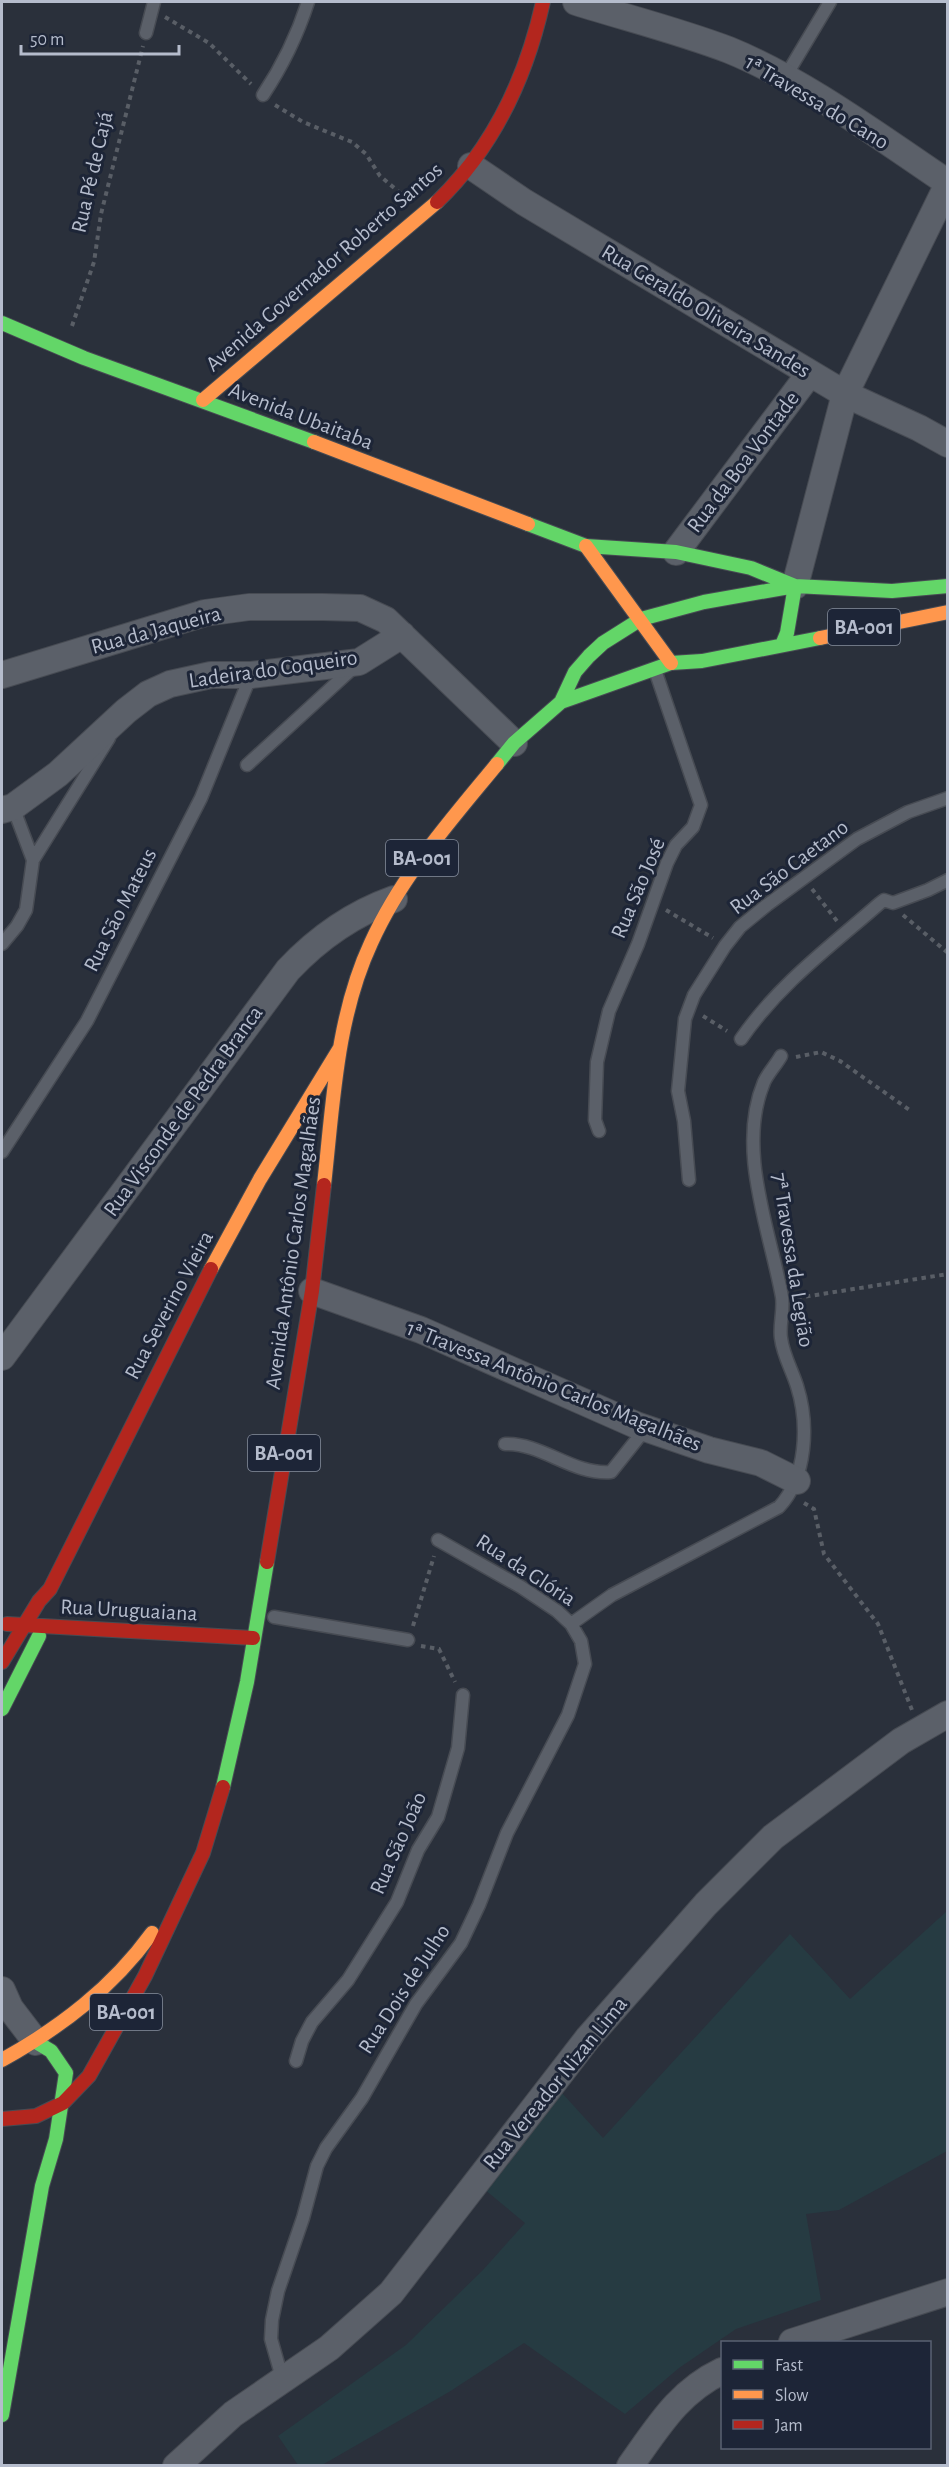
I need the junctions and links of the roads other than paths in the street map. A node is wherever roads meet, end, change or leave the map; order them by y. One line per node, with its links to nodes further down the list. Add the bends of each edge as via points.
1 (308, 2): 8 (lane, via 298,35)
2 (543, 2): 9 (main road, Avenida Governador Roberto Santos, via 526,68)
3 (576, 2): 7 (street, 1ª Travessa do Cano, via 728,50)
4 (830, 2): 7 (lane)
5 (153, 6): 6 (lane)
6 (146, 33)
7 (784, 79): 10 (street, 1ª Travessa do Cano)
8 (263, 95)
9 (471, 166): 12 (street, Rua Geraldo Oliveira Sandes, via 524,202); 14 (main road, Avenida Governador Roberto Santos, via 423,214)
10 (948, 184): 13 (street)
11 (2, 323): 14 (main road, Avenida Ubaitaba)
12 (810, 373): 13 (street, Rua Geraldo Oliveira Sandes); 17 (street, Rua da Boa Vontade)
13 (845, 394): 15 (street, Rua Geraldo Oliveira Sandes); 18 (street)
14 (202, 400): 16 (main road, Avenida Ubaitaba)
15 (948, 444)
16 (586, 546): 17 (main road, Avenida Ubaitaba); 21 (main road)
17 (676, 552): 18 (main road, Avenida Ubaitaba, via 751,568)
18 (795, 586): 19 (main road, Avenida Ubaitaba / BA-001, via 892,591); 21 (main road, Avenida Ubaitaba / BA-001, via 704,602); 23 (main road)
19 (948, 586)
20 (948, 612): 23 (main road, BA-001)
21 (641, 619): 25 (main road); 29 (main road, Avenida Antônio Carlos Magalhães / BA-001, via 603,642 589,656 575,672)
22 (402, 635): 24 (street, Ladeira do Coqueiro); 27 (street, Rua da Jaqueira, via 386,620 360,608 249,607 206,613); 31 (street, Rua da Jaqueira)
23 (782, 645): 25 (main road, BA-001)
24 (359, 662): 28 (street, Ladeira do Coqueiro); 32 (lane)
25 (671, 663): 26 (main road, Avenida Antônio Carlos Magalhães / BA-001)
26 (655, 668): 29 (main road, Avenida Antônio Carlos Magalhães / BA-001); 42 (lane, Rua São José, via 701,805 693,826 676,845 609,1011 597,1062 595,1120)
27 (2, 675)
28 (251, 675): 30 (street, Ladeira do Coqueiro, via 211,675 170,684); 43 (lane, Rua São Mateus, via 201,798 87,1021)
29 (561, 702): 31 (main road, Avenida Antônio Carlos Magalhães / BA-001)
30 (126, 711): 34 (street, Ladeira do Coqueiro, via 58,774); 35 (lane)
31 (514, 743): 37 (main road, Avenida Antônio Carlos Magalhães / BA-001, via 434,841)
32 (247, 765)
33 (948, 798): 44 (lane, Rua São Caetano, via 908,812 857,839 741,927 725,946 694,995 685,1019 678,1091)
34 (7, 808): 35 (lane)
35 (33, 860): 38 (lane, via 26,910)
36 (948, 880): 39 (lane, via 893,903 880,903 796,975 755,1018)
37 (394, 899): 40 (main road, Avenida Antônio Carlos Magalhães / BA-001, via 370,944); 46 (street, Rua Visconde de Pedra Branca, via 339,924 288,970)
38 (2, 944)
39 (741, 1039)
40 (340, 1048): 45 (main road, Avenida Antônio Carlos Magalhães / BA-001); 51 (main road, Rua Severino Vieira, via 273,1155 159,1365)
41 (781, 1056): 49 (lane, 7ª Travessa da Legião, via 764,1082 754,1114 753,1144 767,1236 782,1300 780,1336 798,1389 804,1426)
42 (599, 1131)
43 (2, 1152)
44 (689, 1180)
45 (312, 1292): 47 (street, 1ª Travessa Antônio Carlos Magalhães, via 421,1330); 57 (main road, Avenida Antônio Carlos Magalhães / BA-001)
46 (2, 1357)
47 (646, 1428): 48 (lane, via 611,1472 578,1467 522,1443); 49 (street, 1ª Travessa Antônio Carlos Magalhães, via 761,1463)
48 (505, 1444)
49 (793, 1487): 54 (lane, Rua da Glória, via 779,1507 612,1594)
50 (438, 1540): 54 (lane, Rua da Glória, via 521,1587)
51 (50, 1589): 55 (main road, Rua Severino Vieira); 56 (main road, Rua Severino Vieira, via 52,1605)
52 (274, 1617): 58 (lane)
53 (2, 1623): 55 (main road, Rua Uruguaiana)
54 (571, 1624): 74 (lane, Rua Dois de Julho, via 585,1656 568,1715 507,1833 479,1905 461,1943 416,2004 317,2166 272,2320 271,2339)
55 (23, 1625): 56 (main road, Rua Uruguaiana); 59 (main road, Rua Severino Vieira)
56 (43, 1626): 57 (main road, Rua Uruguaiana); 61 (main road, Rua Severino Vieira)
57 (253, 1638): 63 (main road, Avenida Antônio Carlos Magalhães / BA-001, via 228,1768)
58 (408, 1640)
59 (2, 1662)
60 (463, 1695): 67 (lane, Rua São João, via 458,1748 438,1817 418,1850 397,1902 348,1980 312,2022)
61 (2, 1709)
62 (948, 1714): 74 (street, Rua Vereador Nizan Lima, via 892,1747 773,1837 706,1904 588,2038 391,2293 329,2348)
63 (203, 1853): 65 (main road, Avenida Antônio Carlos Magalhães / BA-001, via 150,1936 115,1978 72,2019); 68 (main road, Avenida Antônio Carlos Magalhães / BA-001, via 117,2031 89,2076)
64 (2, 1990): 65 (street, via 10,2008)
65 (36, 2042): 66 (main road, Avenida Antônio Carlos Magalhães / BA-001); 68 (main road, via 51,2051 66,2073)
66 (2, 2060)
67 (296, 2061)
68 (63, 2103): 69 (main road, Avenida Antônio Carlos Magalhães / BA-001, via 36,2116); 71 (main road)
69 (2, 2119)
70 (947, 2295): 72 (street)
71 (11, 2298): 75 (main road)
72 (798, 2341)
73 (721, 2372): 77 (street, via 707,2378 671,2407)
74 (283, 2381): 76 (street, Rua Vereador Nizan Lima, via 233,2414)
75 (2, 2415)
76 (176, 2466)
77 (630, 2466)

